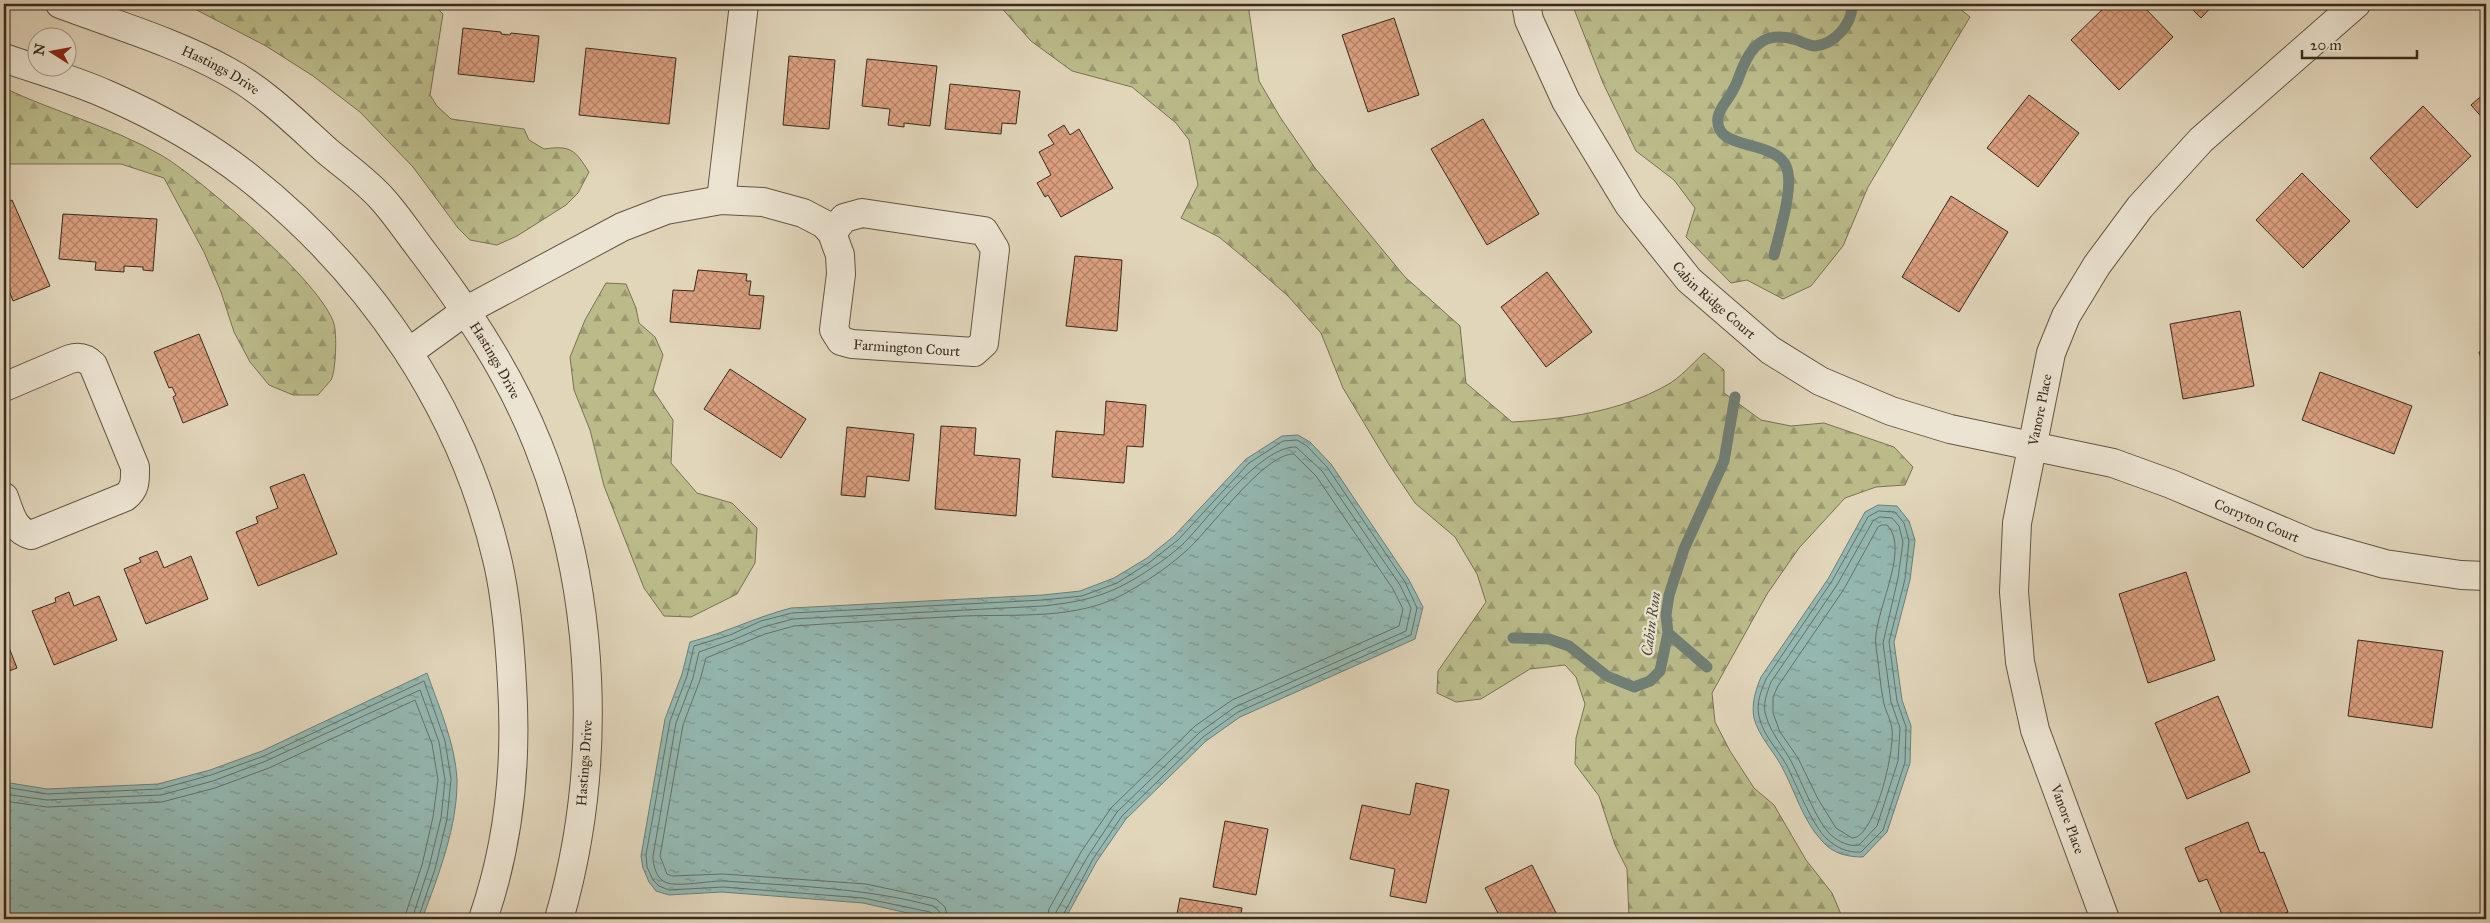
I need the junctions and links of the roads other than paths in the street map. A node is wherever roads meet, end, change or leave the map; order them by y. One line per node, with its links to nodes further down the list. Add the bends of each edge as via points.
1 (60, 4): 8 (street, Hastings Drive, via 178,48 229,72 276,106 382,199)
2 (744, 4): 6 (street)
3 (1526, 4): 11 (street, Cabin Ridge Court, via 1529,20 1566,101 1629,205 1688,280 1740,326 1770,350 1820,381 1891,411 1950,429)
4 (2356, 4): 11 (street, Vanore Place, via 2201,140 2140,207 2097,265 2066,316 2051,353)
5 (4, 58): 9 (street, via 107,94 178,130 245,174 306,226 360,285)
6 (721, 200): 7 (street, via 763,202 803,214 824,224); 8 (street, via 666,210 622,227)
7 (832, 233): 7 (street, Farmington Court, via 840,255 841,274 834,330 841,341 974,352 984,343 995,249 984,231 862,213 844,218)
8 (467, 310): 9 (street); 15 (street, Hastings Drive, via 505,374 539,446 568,538 578,600 585,650 587,705 583,788 577,840)
9 (409, 352): 14 (street, via 449,425 482,503 499,565 510,638 514,714 511,783 506,830)
10 (4, 387): 12 (street, via 70,359 88,360 93,365 135,467 136,482 125,498 31,535 15,526)
11 (2032, 445): 13 (street, Corryton Court, via 2122,466 2310,543 2385,564); 16 (street, Vanore Place, via 2017,523 2014,592 2020,662 2035,730)
12 (4, 497)
13 (2486, 576)
14 (483, 919)
15 (559, 919)
16 (2106, 919)

